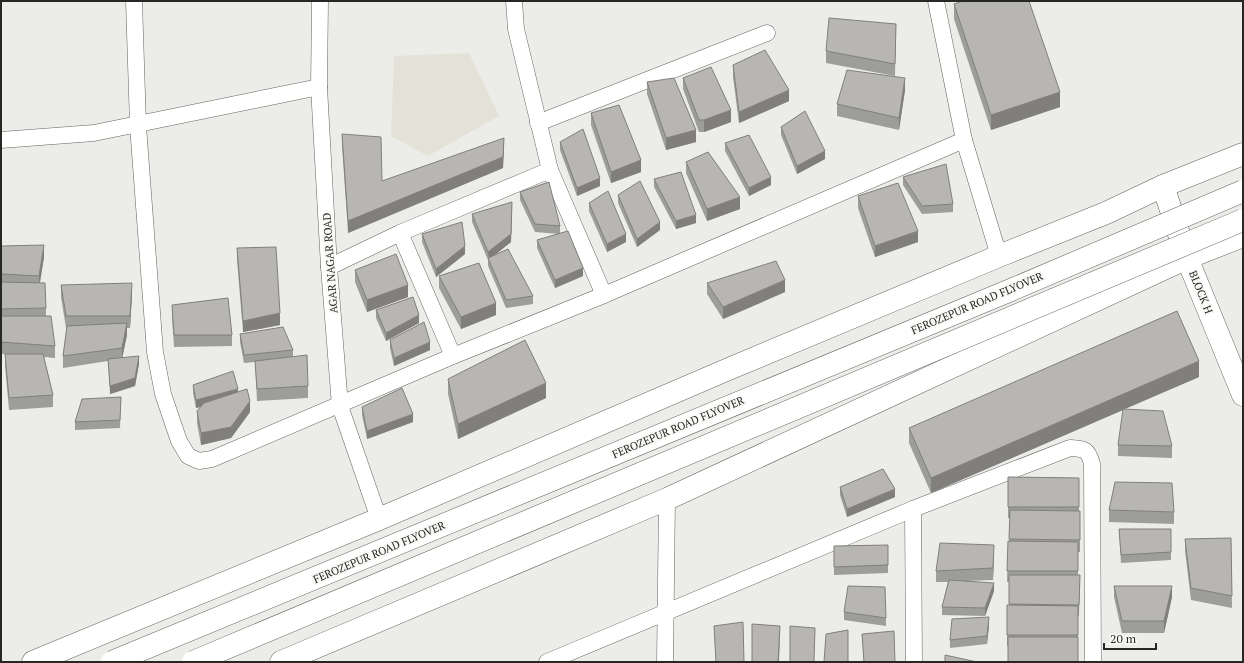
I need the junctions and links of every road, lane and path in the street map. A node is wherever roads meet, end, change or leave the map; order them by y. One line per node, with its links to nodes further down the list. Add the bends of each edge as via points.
1 (134, 1): 8 (street)
2 (320, 1): 6 (street, AGAR NAGAR ROAD)
3 (514, 1): 7 (street, via 516,29)
4 (936, 1): 10 (street)
5 (767, 33): 7 (street)
6 (319, 87): 8 (street); 20 (street, AGAR NAGAR ROAD)
7 (538, 123): 12 (street)
8 (138, 126): 9 (street, via 94,133); 24 (street, via 155,352 163,394 179,441 188,456 199,461 212,459)
9 (1, 140)
10 (964, 140): 18 (street); 21 (street)
11 (1243, 154): 13 (main road)
12 (550, 170): 16 (street); 21 (street)
13 (1164, 186): 18 (main road, via 1106,213); 19 (main road, BLOCK H)
14 (1243, 191): 30 (main road, FEROZEPUR ROAD FLYOVER, bridge, via 1011,290)
15 (1243, 220): 31 (main road, bridge)
16 (400, 233): 20 (street); 22 (street)
17 (1243, 236): 19 (main road)
18 (999, 256): 27 (main road)
19 (1187, 258): 23 (main road, BLOCK H); 25 (main road)
20 (330, 267): 24 (street, AGAR NAGAR ROAD)
21 (604, 295): 22 (street)
22 (453, 356): 24 (street)
23 (1243, 395)
24 (340, 406): 27 (street, AGAR NAGAR ROAD)
25 (667, 499): 28 (street); 32 (main road)
26 (913, 509): 28 (street); 35 (street); 36 (street, via 1070,448 1083,449 1089,454 1092,464)
27 (379, 519): 29 (main road)
28 (665, 613): 33 (street); 34 (street)
29 (33, 662)
30 (112, 662)
31 (193, 662)
32 (281, 662)
33 (548, 662)
34 (665, 662)
35 (914, 662)
36 (1093, 662)

